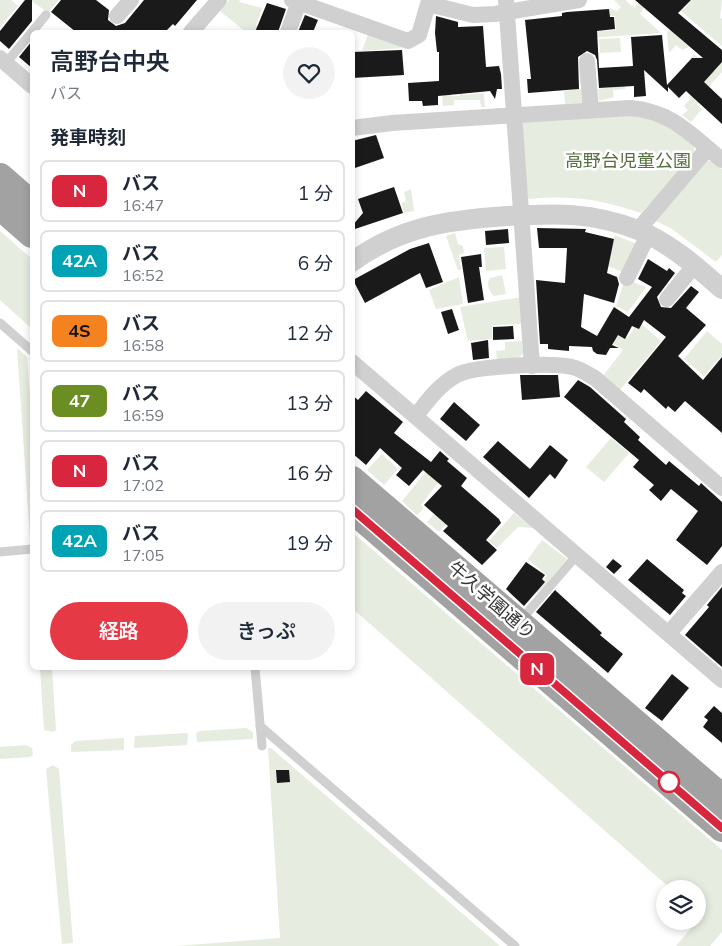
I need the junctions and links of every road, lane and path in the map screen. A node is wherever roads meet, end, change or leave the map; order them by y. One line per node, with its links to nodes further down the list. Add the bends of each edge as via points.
1 (131, 0): 7 (street)
2 (219, 0): 9 (street)
3 (579, 0): 5 (street)
4 (296, 1): 5 (street, via 408,41 420,35 428,4 473,15); 10 (street)
5 (506, 7): 16 (street)
6 (46, 15): 8 (lane)
7 (117, 16)
8 (32, 30)
9 (194, 30)
10 (289, 30)
11 (30, 32): 12 (lane)
12 (3, 61): 14 (street)
13 (588, 61): 15 (street)
14 (30, 84)
15 (591, 110): 16 (street); 18 (street, via 648,110 664,115)
16 (514, 115): 17 (street); 23 (street)
17 (355, 128)
18 (707, 148): 19 (street); 25 (street)
19 (722, 160)
20 (0, 177): 21 (highway)
21 (30, 203)
22 (0, 206): 24 (highway)
23 (521, 215): 25 (street, via 587,215); 26 (street, via 441,222 415,229 390,239); 34 (street)
24 (30, 232)
25 (643, 232): 27 (street); 28 (street)
26 (355, 260)
27 (694, 266): 29 (street); 30 (street)
28 (627, 278)
29 (722, 289)
30 (667, 300)
31 (2, 326): 32 (lane)
32 (30, 349)
33 (355, 365): 35 (street)
34 (532, 366): 35 (street, via 471,370 457,375 442,385); 37 (street, via 563,365 586,372)
35 (416, 416): 41 (street)
36 (355, 483): 49 (highway, 牛久学園通り)
37 (722, 488)
38 (355, 512): 50 (highway, 牛久学園通り)
39 (30, 549): 40 (lane)
40 (0, 552)
41 (577, 555): 43 (lane); 44 (street)
42 (722, 572): 44 (street)
43 (527, 613)
44 (668, 633): 46 (street)
45 (255, 670): 47 (lane)
46 (722, 680)
47 (260, 726): 48 (lane); 51 (lane)
48 (262, 746)
49 (722, 798)
50 (722, 828)
51 (515, 946)

